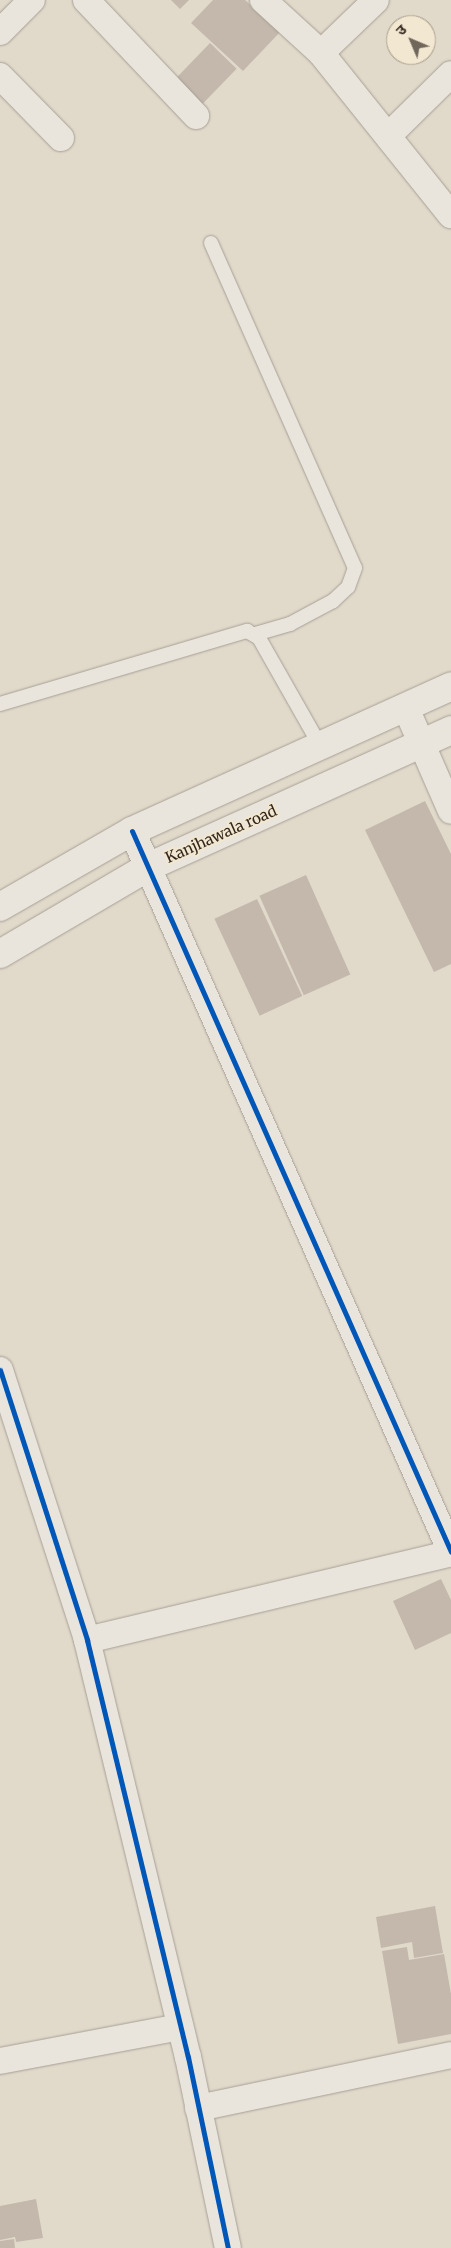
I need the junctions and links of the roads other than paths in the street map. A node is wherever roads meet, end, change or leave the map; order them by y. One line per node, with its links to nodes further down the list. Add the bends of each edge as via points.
1 (32, 0): 5 (street)
2 (86, 0): 9 (street)
3 (263, 0): 6 (street)
4 (376, 0): 6 (street)
5 (0, 32)
6 (321, 53): 10 (street)
7 (451, 74): 10 (street)
8 (0, 76): 11 (street)
9 (196, 116)
10 (388, 136): 12 (street)
11 (61, 138)
12 (451, 214)
13 (211, 243): 14 (lane, via 355,568 348,587 333,601 290,624)
14 (255, 634): 16 (lane, via 237,634); 20 (lane)
15 (451, 686): 17 (main road)
16 (0, 704)
17 (406, 708): 19 (street); 20 (main road)
18 (451, 730): 19 (main road, Kanjhawala road)
19 (422, 745): 21 (street); 23 (main road, Kanjhawala road)
20 (321, 747): 22 (main road)
21 (451, 811)
22 (132, 831): 23 (street); 24 (main road)
23 (148, 867): 25 (main road, Kanjhawala road); 27 (street)
24 (0, 907)
25 (0, 954)
26 (0, 1370): 28 (street)
27 (451, 1553): 28 (street)
28 (87, 1640): 29 (street)
29 (180, 2027): 31 (street); 32 (street)
30 (451, 2055): 32 (street)
31 (0, 2061)
32 (198, 2108): 33 (street)
33 (228, 2248)

